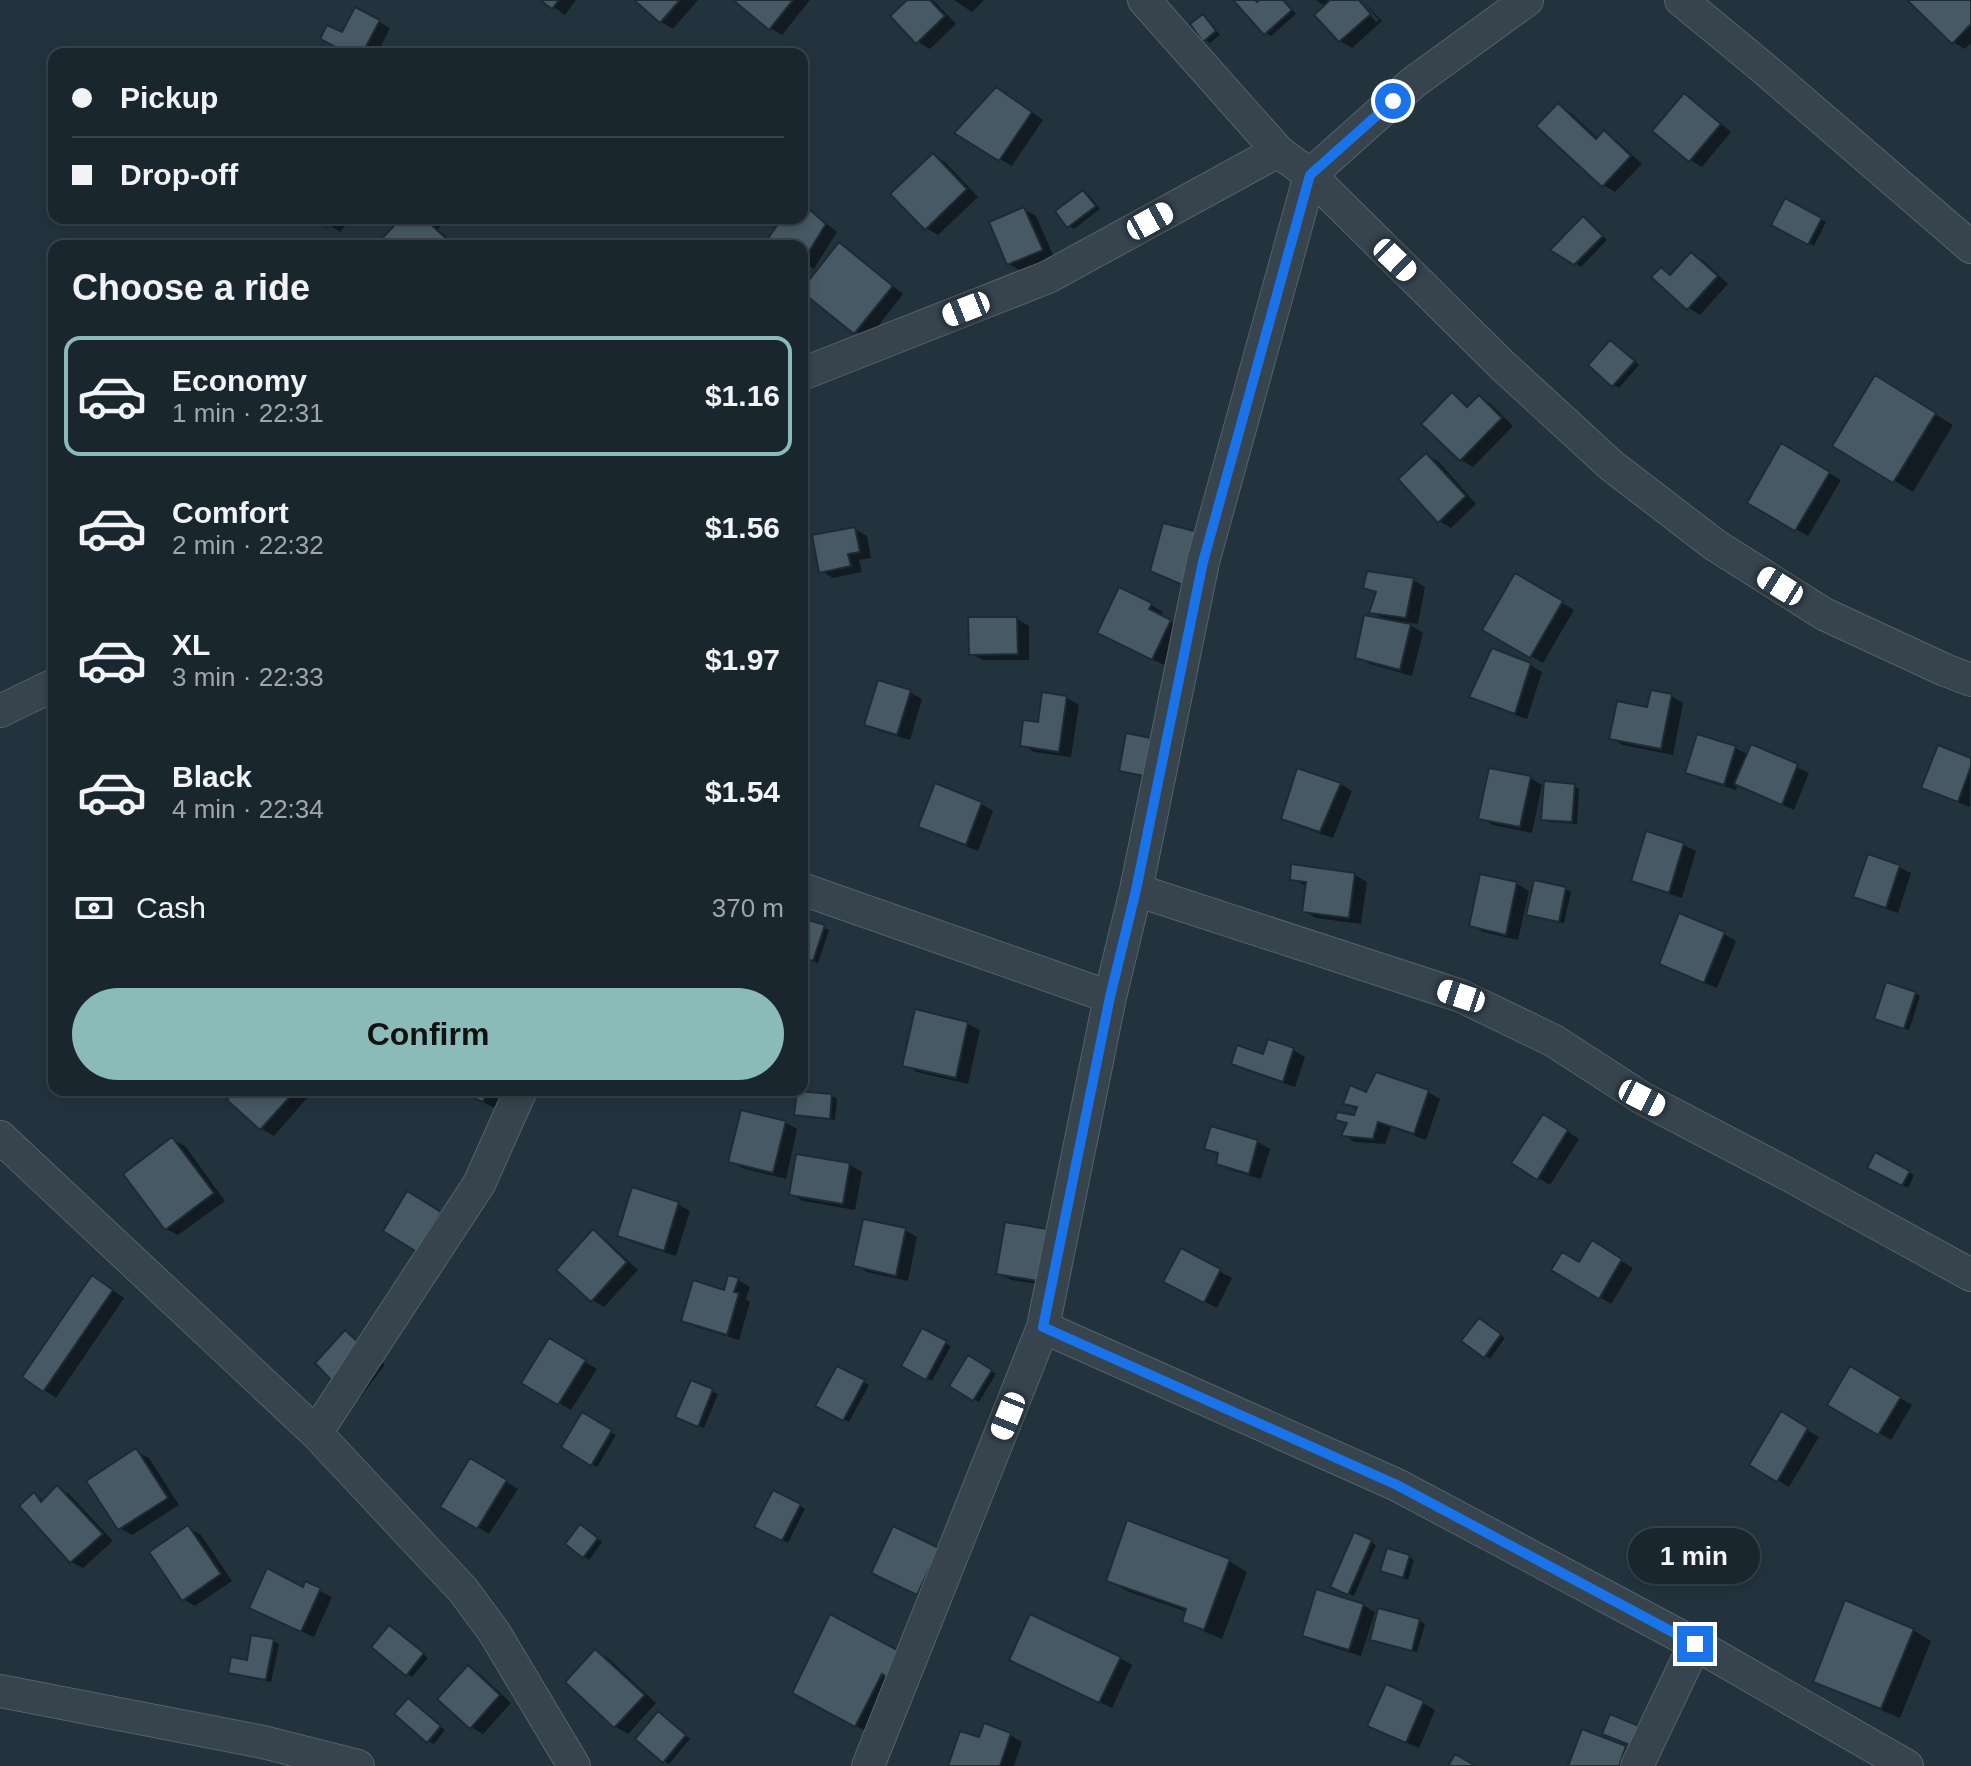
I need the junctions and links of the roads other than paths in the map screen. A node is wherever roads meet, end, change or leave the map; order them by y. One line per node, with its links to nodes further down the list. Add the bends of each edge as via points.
1 (1144, 0): 4 (street)
2 (1527, 0): 5 (street, via 1414,82)
3 (1681, 0): 6 (street)
4 (1278, 151): 5 (street); 7 (street, via 1048,277)
5 (1310, 175): 8 (street, via 1601,456 1715,545 1824,614); 11 (street, via 1203,562)
6 (1971, 247)
7 (808, 372)
8 (1971, 680)
9 (48, 688): 10 (street)
10 (0, 711)
11 (1136, 890): 13 (street); 16 (street, via 1461,996 1554,1041 1642,1098)
12 (808, 891): 13 (street)
13 (1110, 997): 17 (street)
14 (518, 1096): 18 (street, via 479,1184)
15 (0, 1137): 18 (street)
16 (1971, 1275)
17 (1043, 1327): 19 (street, via 1397,1485); 23 (street)
18 (316, 1433): 22 (street, via 463,1590)
19 (1695, 1644): 24 (street); 25 (street)
20 (0, 1691): 21 (street, via 263,1742)
21 (358, 1766)
22 (574, 1766)
23 (868, 1766)
24 (1637, 1766)
25 (1907, 1766)

